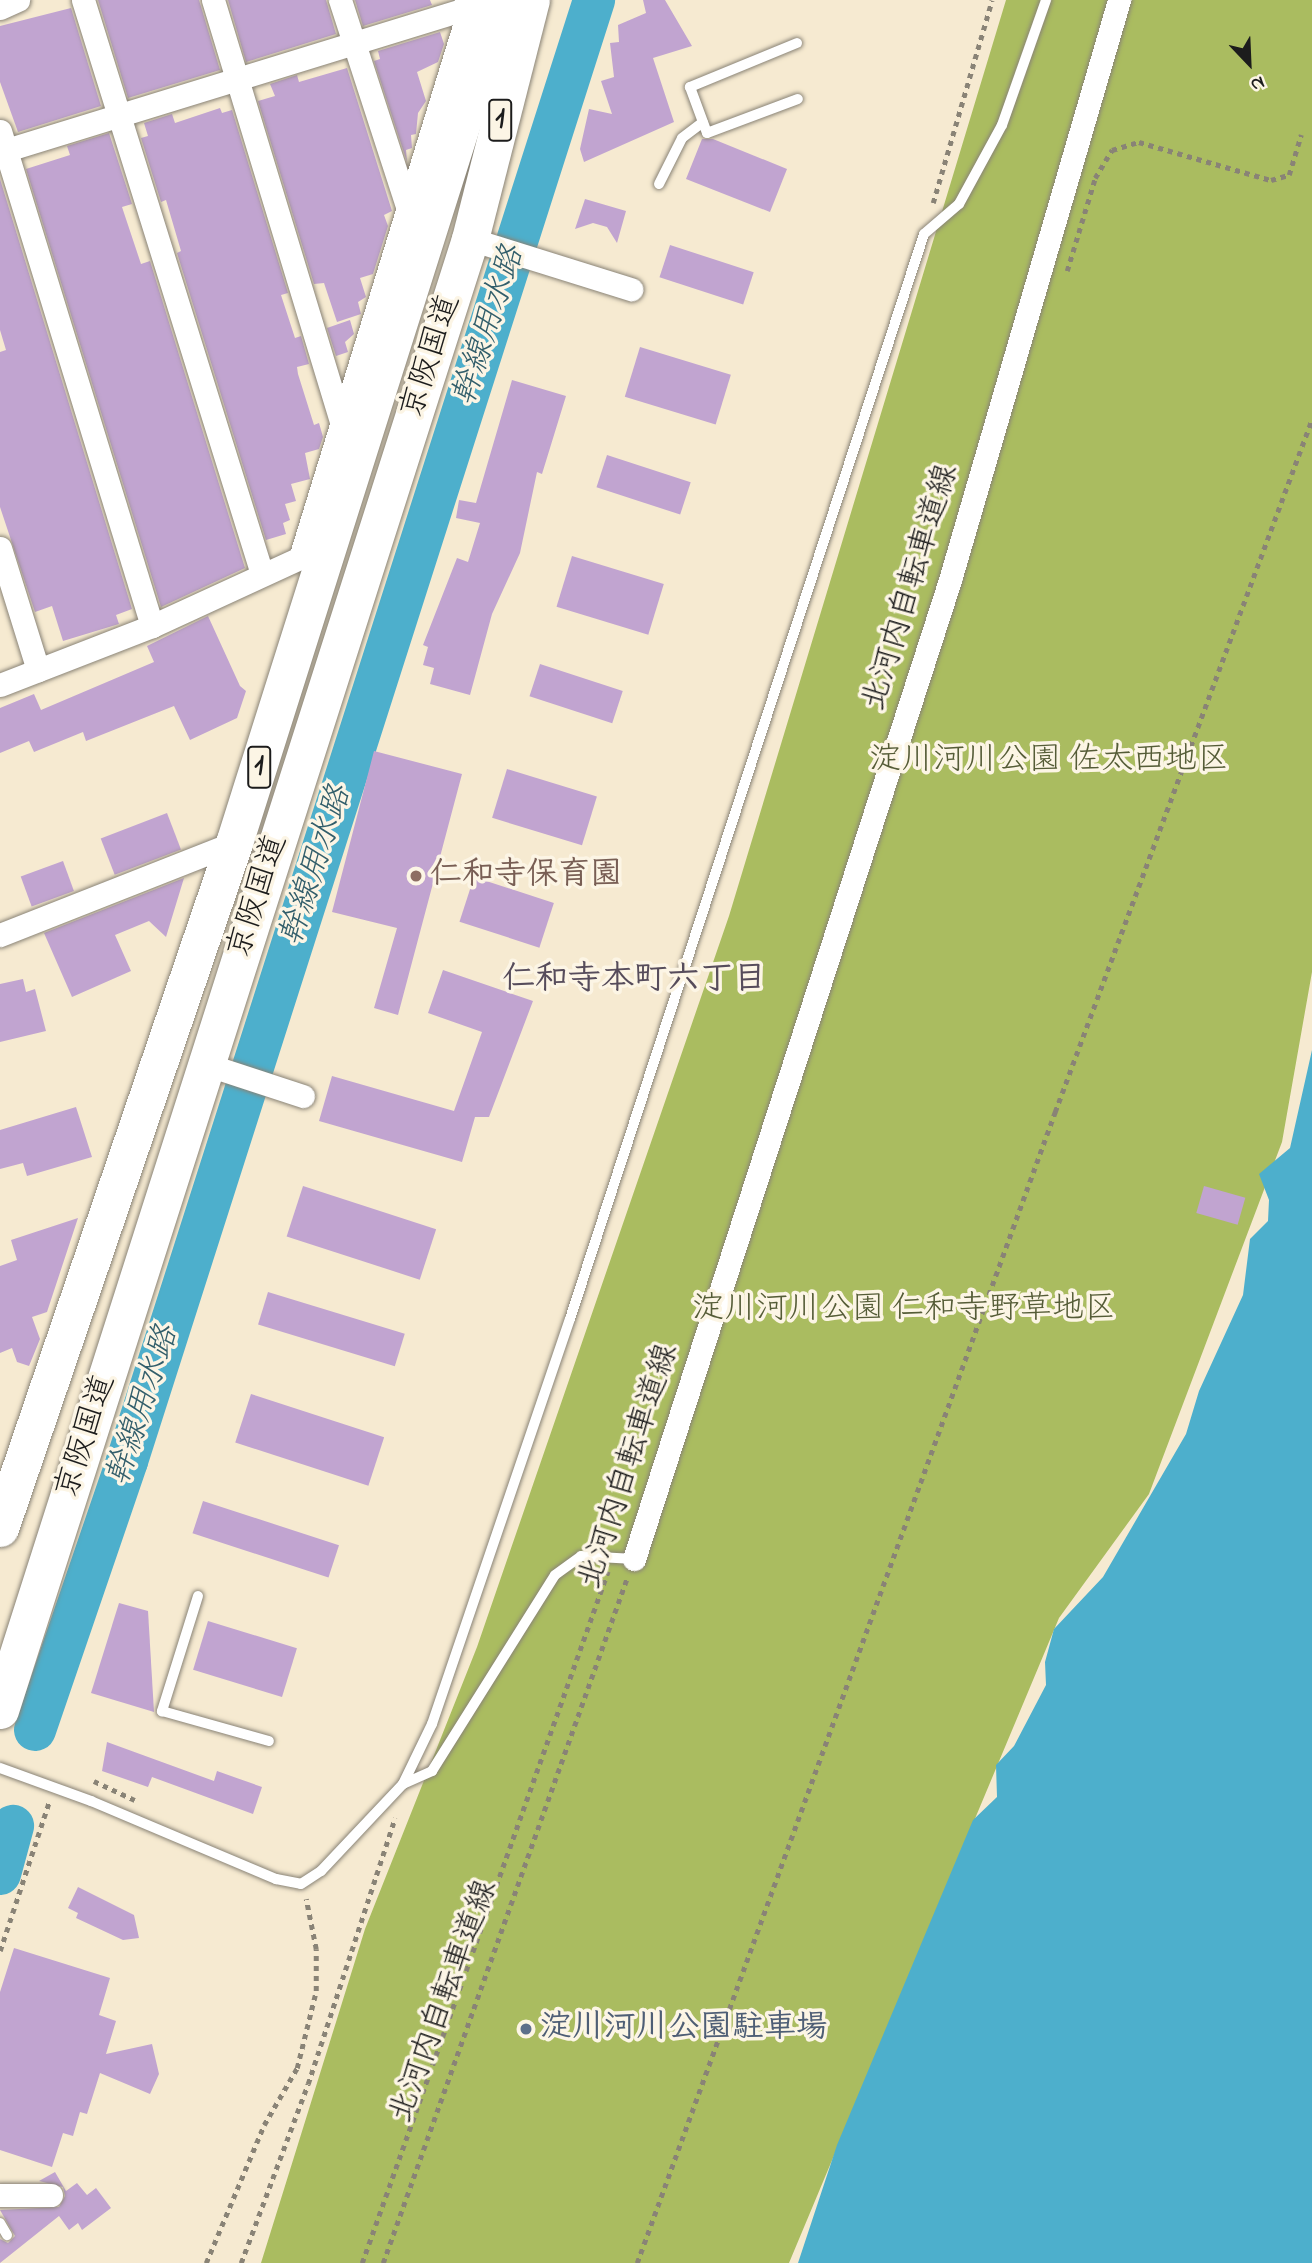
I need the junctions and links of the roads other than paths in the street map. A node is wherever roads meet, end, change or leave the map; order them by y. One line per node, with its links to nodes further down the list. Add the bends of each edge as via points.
1 (18, 0): 9 (street)
2 (83, 0): 14 (street)
3 (213, 0): 12 (street)
4 (340, 0): 10 (street)
5 (531, 0): 19 (highway, 京阪国道 / 1)
6 (1046, 0): 38 (lane, via 1002,125 958,204 924,234 566,1332 432,1724)
7 (1119, 0): 33 (street, 北河内自転車道線, via 950,580)
8 (477, 2): 10 (street); 18 (street); 23 (highway, 京阪国道 / 1)
9 (0, 8)
10 (354, 43): 12 (street); 18 (street)
11 (797, 43): 15 (lane, via 690,86)
12 (237, 79): 14 (street); 21 (street)
13 (798, 99): 15 (lane, via 707,133)
14 (119, 116): 16 (street); 24 (street)
15 (703, 122): 17 (lane, via 682,138)
16 (2, 144): 25 (street)
17 (659, 184)
18 (407, 206): 21 (street)
19 (484, 244): 20 (street); 30 (highway, 京阪国道 / 1)
20 (631, 289)
21 (341, 420): 23 (street)
22 (0, 548): 26 (street)
23 (313, 558): 24 (street); 28 (highway, 京阪国道 / 1)
24 (262, 574): 25 (street)
25 (152, 626): 26 (street)
26 (38, 670): 27 (street)
27 (0, 685)
28 (234, 843): 29 (street); 32 (highway, 京阪国道 / 1)
29 (0, 935)
30 (221, 1069): 31 (street); 35 (highway, 京阪国道 / 1)
31 (303, 1096)
32 (0, 1528)
33 (624, 1557): 38 (lane, via 581,1556 555,1575 432,1771)
34 (198, 1596): 36 (lane, via 162,1711)
35 (0, 1710)
36 (269, 1741)
37 (0, 1768): 38 (lane, via 276,1879 301,1884 321,1871)
38 (403, 1784)
39 (0, 2195): 40 (street)
40 (51, 2195)
41 (0, 2223): 42 (lane)
42 (7, 2235)

